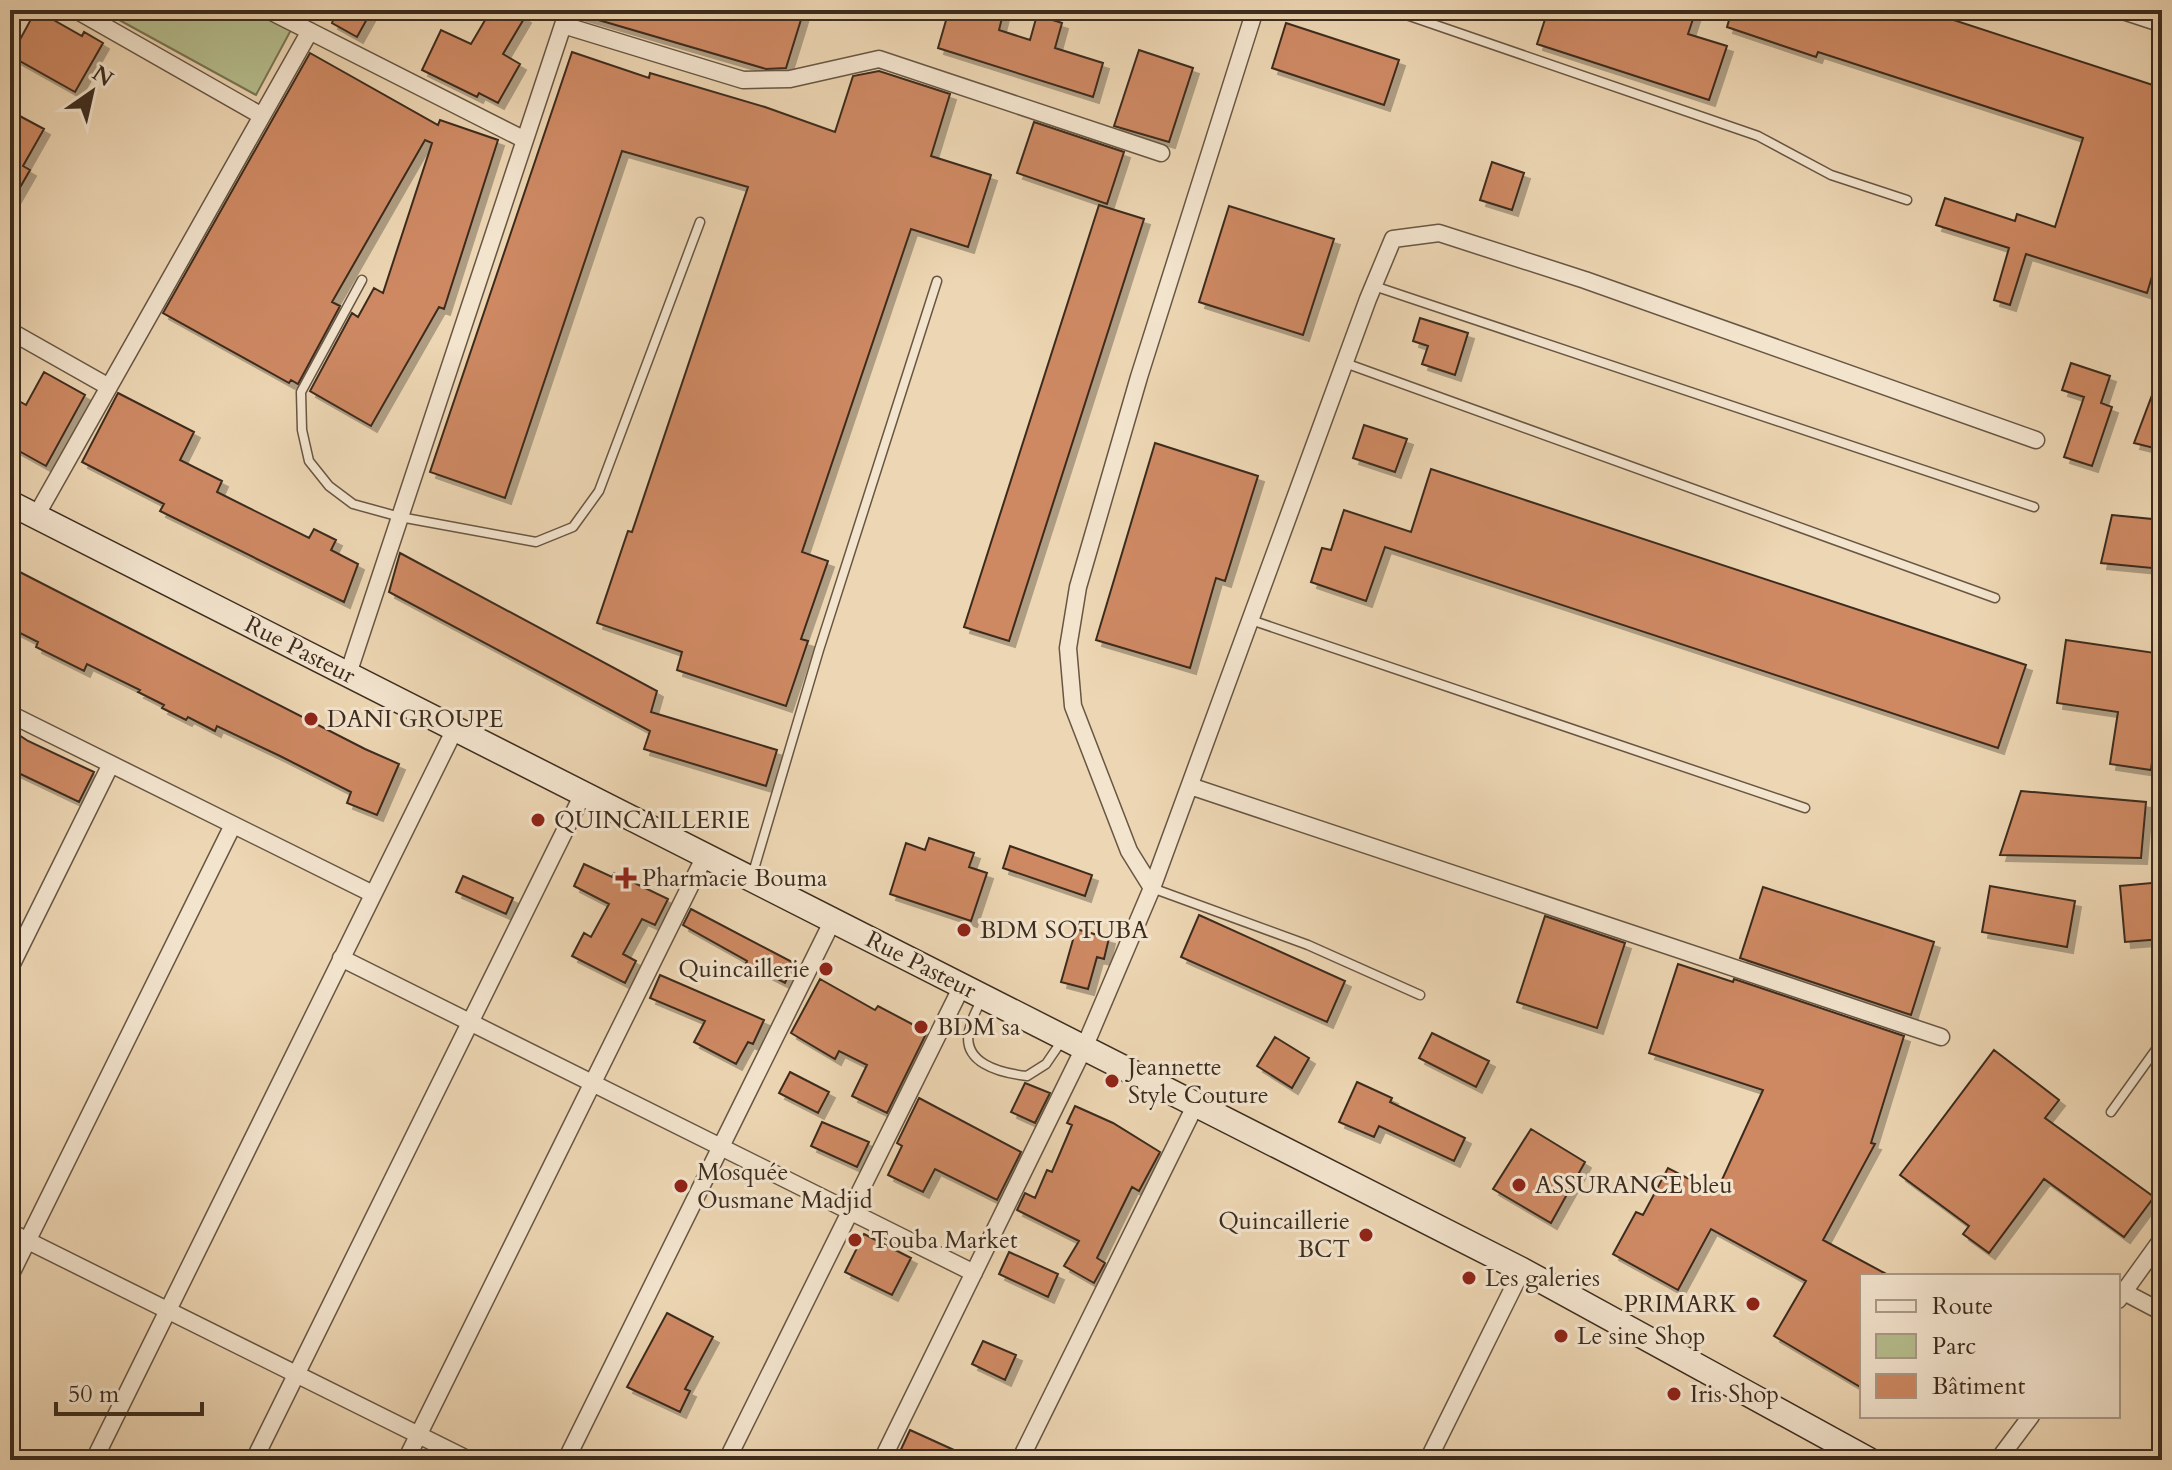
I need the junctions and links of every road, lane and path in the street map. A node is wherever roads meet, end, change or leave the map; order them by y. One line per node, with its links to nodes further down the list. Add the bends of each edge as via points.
1 (76, 10): 11 (street)
2 (550, 10): 8 (street)
3 (1227, 10): 7 (lane)
4 (1392, 10): 14 (lane, via 1758,136 1831,175)
5 (2107, 10): 9 (lane)
6 (278, 12): 10 (street)
7 (1254, 14): 39 (street, via 1135,392 1078,587 1068,648 1073,706 1129,851)
8 (565, 18): 12 (street); 13 (street, via 743,80 790,79 879,59)
9 (2162, 28)
10 (310, 31): 11 (street); 12 (street)
11 (262, 116): 21 (street)
12 (525, 140): 26 (street)
13 (1161, 153)
14 (1907, 200)
15 (700, 222): 26 (lane, via 599,491 573,527 536,542)
16 (362, 280): 26 (lane, via 301,392 302,430 309,461 329,486 353,504)
17 (937, 281): 38 (lane)
18 (1373, 286): 20 (street); 22 (street, via 1393,239 1439,233); 24 (lane)
19 (10, 331): 21 (street)
20 (1344, 362): 27 (lane); 28 (street)
21 (109, 387): 25 (street)
22 (2036, 440)
23 (10, 503): 25 (main road, Rue Pasteur)
24 (2034, 507)
25 (36, 516): 29 (main road, Rue Pasteur)
26 (400, 517): 29 (street)
27 (1995, 598)
28 (1251, 620): 33 (street); 35 (lane)
29 (348, 674): 31 (main road, Rue Pasteur)
30 (10, 714): 32 (street)
31 (455, 729): 34 (main road, Rue Pasteur); 40 (street)
32 (111, 764): 36 (street); 43 (street)
33 (1190, 786): 39 (street); 47 (street)
34 (583, 794): 37 (main road, Rue Pasteur); 46 (street)
35 (1805, 808)
36 (233, 825): 40 (street); 57 (street)
37 (705, 856): 38 (main road, Rue Pasteur); 50 (street)
38 (752, 879): 41 (main road, Rue Pasteur)
39 (1152, 888): 45 (lane, via 1308,945); 49 (street)
40 (373, 894): 42 (street)
41 (833, 920): 44 (main road, Rue Pasteur); 53 (street)
42 (341, 958): 46 (street); 62 (street)
43 (10, 968)
44 (972, 991): 49 (main road, Rue Pasteur); 49 (lane, via 969,1050 981,1064 1027,1076); 54 (street)
45 (1420, 995)
46 (470, 1022): 50 (street); 64 (street)
47 (1941, 1037)
48 (2162, 1041): 52 (lane)
49 (1074, 1043): 51 (main road, Rue Pasteur); 59 (street)
50 (593, 1083): 53 (street); 66 (street)
51 (1196, 1104): 58 (main road, Rue Pasteur); 74 (street)
52 (2111, 1112)
53 (721, 1147): 54 (street); 71 (street)
54 (851, 1211): 59 (street); 72 (street)
55 (10, 1232): 57 (street)
56 (2162, 1239): 61 (street)
57 (27, 1241): 60 (street); 62 (street)
58 (1522, 1270): 75 (street); 76 (main road, Rue Pasteur)
59 (974, 1273): 73 (street)
60 (10, 1276)
61 (2121, 1296): 63 (street)
62 (168, 1310): 64 (street); 67 (street)
63 (2162, 1312)
64 (296, 1374): 66 (street); 68 (street)
65 (2030, 1418): 77 (street)
66 (419, 1435): 69 (street); 70 (street)
67 (94, 1460)
68 (254, 1460)
69 (406, 1460)
70 (469, 1460)
71 (566, 1460)
72 (727, 1460)
73 (882, 1460)
74 (1020, 1460)
75 (1428, 1460)
76 (1869, 1460)
77 (1998, 1460)

